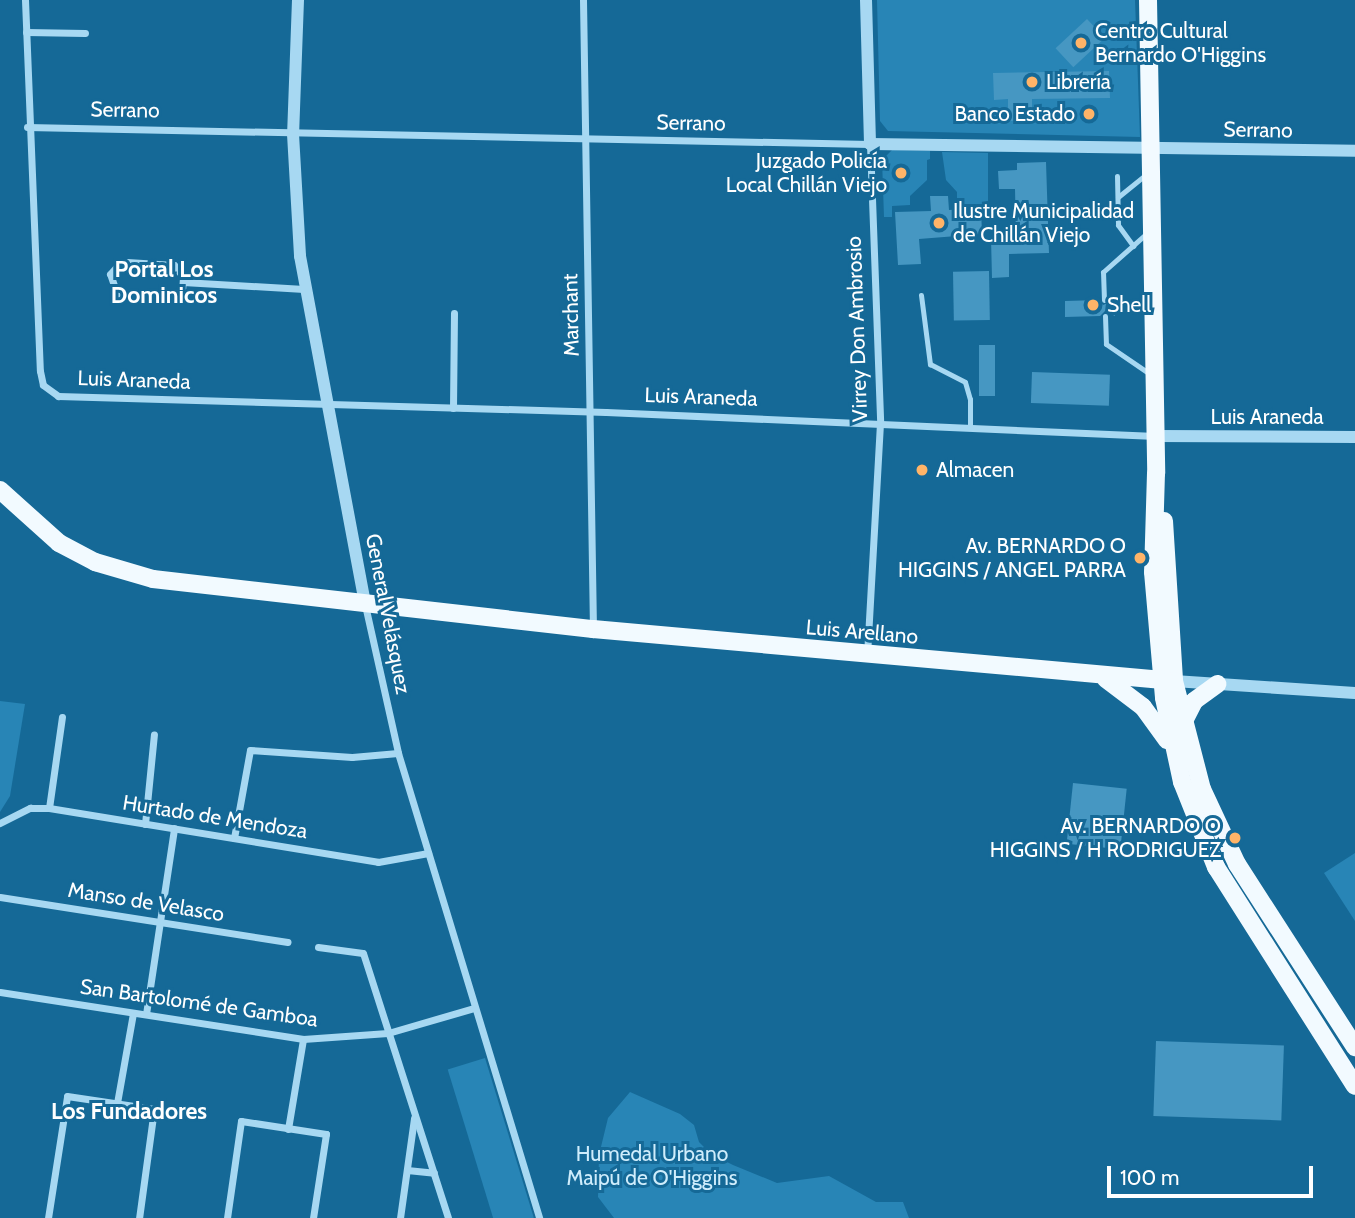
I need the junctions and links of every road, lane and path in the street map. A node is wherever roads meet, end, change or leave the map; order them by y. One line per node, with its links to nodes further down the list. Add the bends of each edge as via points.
1 (25, 0): 6 (street)
2 (298, 0): 9 (street, General Velásquez)
3 (583, 0): 10 (street, Marchant)
4 (866, 0): 11 (street, Virrey Don Ambrosio)
5 (1148, 0): 12 (main road)
6 (26, 32): 7 (street); 8 (street)
7 (86, 33)
8 (27, 127): 9 (street, Serrano); 26 (street, Luis Araneda, via 40,371 48,390 64,397)
9 (293, 134): 10 (street, Serrano); 20 (street, General Velásquez)
10 (585, 140): 11 (street, Serrano); 28 (street, Marchant)
11 (870, 144): 12 (street, Serrano); 29 (street, Virrey Don Ambrosio)
12 (1151, 148): 13 (street, Serrano); 14 (main road)
13 (1355, 150)
14 (1151, 170): 16 (lane); 17 (main road)
15 (1117, 176): 16 (lane)
16 (1118, 197): 18 (lane, via 1119,229)
17 (1152, 229): 18 (lane); 25 (main road)
18 (1133, 246): 22 (lane, via 1103,272)
19 (183, 282): 19 (street, via 174,265 128,262 115,267 109,279 114,291 125,297 172,298); 20 (street)
20 (304, 289): 26 (street, General Velásquez)
21 (921, 295): 30 (lane, via 930,364 965,382)
22 (1104, 300)
23 (454, 313): 27 (street)
24 (1105, 316): 25 (lane, via 1106,344)
25 (1155, 377): 31 (main road)
26 (328, 406): 27 (street, Luis Araneda); 34 (street, General Velásquez)
27 (453, 408): 28 (street, Luis Araneda)
28 (591, 411): 29 (street, Luis Araneda); 35 (street, Marchant)
29 (880, 424): 30 (street, Luis Araneda); 36 (street, Virrey Don Ambrosio)
30 (970, 428): 31 (street, Luis Araneda)
31 (1156, 436): 32 (street, Luis Araneda); 38 (main road, via 1156,473 1165,524)
32 (1355, 437)
33 (0, 490): 34 (main road, Luis Arellano, via 59,543 114,569 153,579)
34 (365, 605): 35 (main road, Luis Arellano); 44 (street, General Velásquez)
35 (593, 629): 36 (main road, Luis Arellano)
36 (867, 656): 37 (main road, Luis Arellano)
37 (1103, 678): 38 (main road, Luis Arellano); 45 (main road, via 1143,707)
38 (1168, 681): 39 (street, Luis Arellano); 42 (main road); 45 (main road)
39 (1217, 684): 40 (street, Luis Arellano); 42 (main road, via 1194,701)
40 (1355, 693)
41 (62, 716): 46 (street)
42 (1182, 725): 62 (main road, via 1223,837)
43 (154, 734): 48 (street)
44 (398, 753): 50 (street, via 352,757 250,750); 51 (street, General Velásquez)
45 (1176, 759): 63 (main road, via 1193,814 1228,889)
46 (50, 808): 47 (street, Hurtado de Mendoza, via 30,808); 48 (street, Hurtado de Mendoza)
47 (0, 823)
48 (145, 824): 49 (street, Hurtado de Mendoza)
49 (174, 828): 50 (street, Hurtado de Mendoza); 53 (street)
50 (234, 838): 51 (street, Hurtado de Mendoza, via 378,862)
51 (428, 853): 57 (street, General Velásquez)
52 (0, 897): 53 (street, Manso de Velasco)
53 (160, 922): 54 (street, Manso de Velasco); 59 (street)
54 (287, 942)
55 (318, 947): 60 (street, via 363,953)
56 (0, 992): 58 (street, San Bartolomé de Gamboa)
57 (474, 1008): 60 (street, San Bartolomé de Gamboa); 75 (street, General Velásquez)
58 (133, 1013): 59 (street, San Bartolomé de Gamboa); 64 (street)
59 (146, 1014): 61 (street, San Bartolomé de Gamboa)
60 (388, 1033): 61 (street, San Bartolomé de Gamboa); 65 (street)
61 (303, 1039): 66 (street)
62 (1355, 1047)
63 (1355, 1086)
64 (117, 1104): 69 (street, via 67,1096); 70 (street, via 154,1109)
65 (414, 1117): 67 (street); 68 (street)
66 (288, 1129): 71 (street, via 240,1121); 72 (street, via 326,1135)
67 (407, 1170): 68 (street); 73 (street)
68 (434, 1173): 74 (street)
69 (48, 1218)
70 (139, 1218)
71 (227, 1218)
72 (313, 1218)
73 (400, 1218)
74 (448, 1218)
75 (539, 1218)

